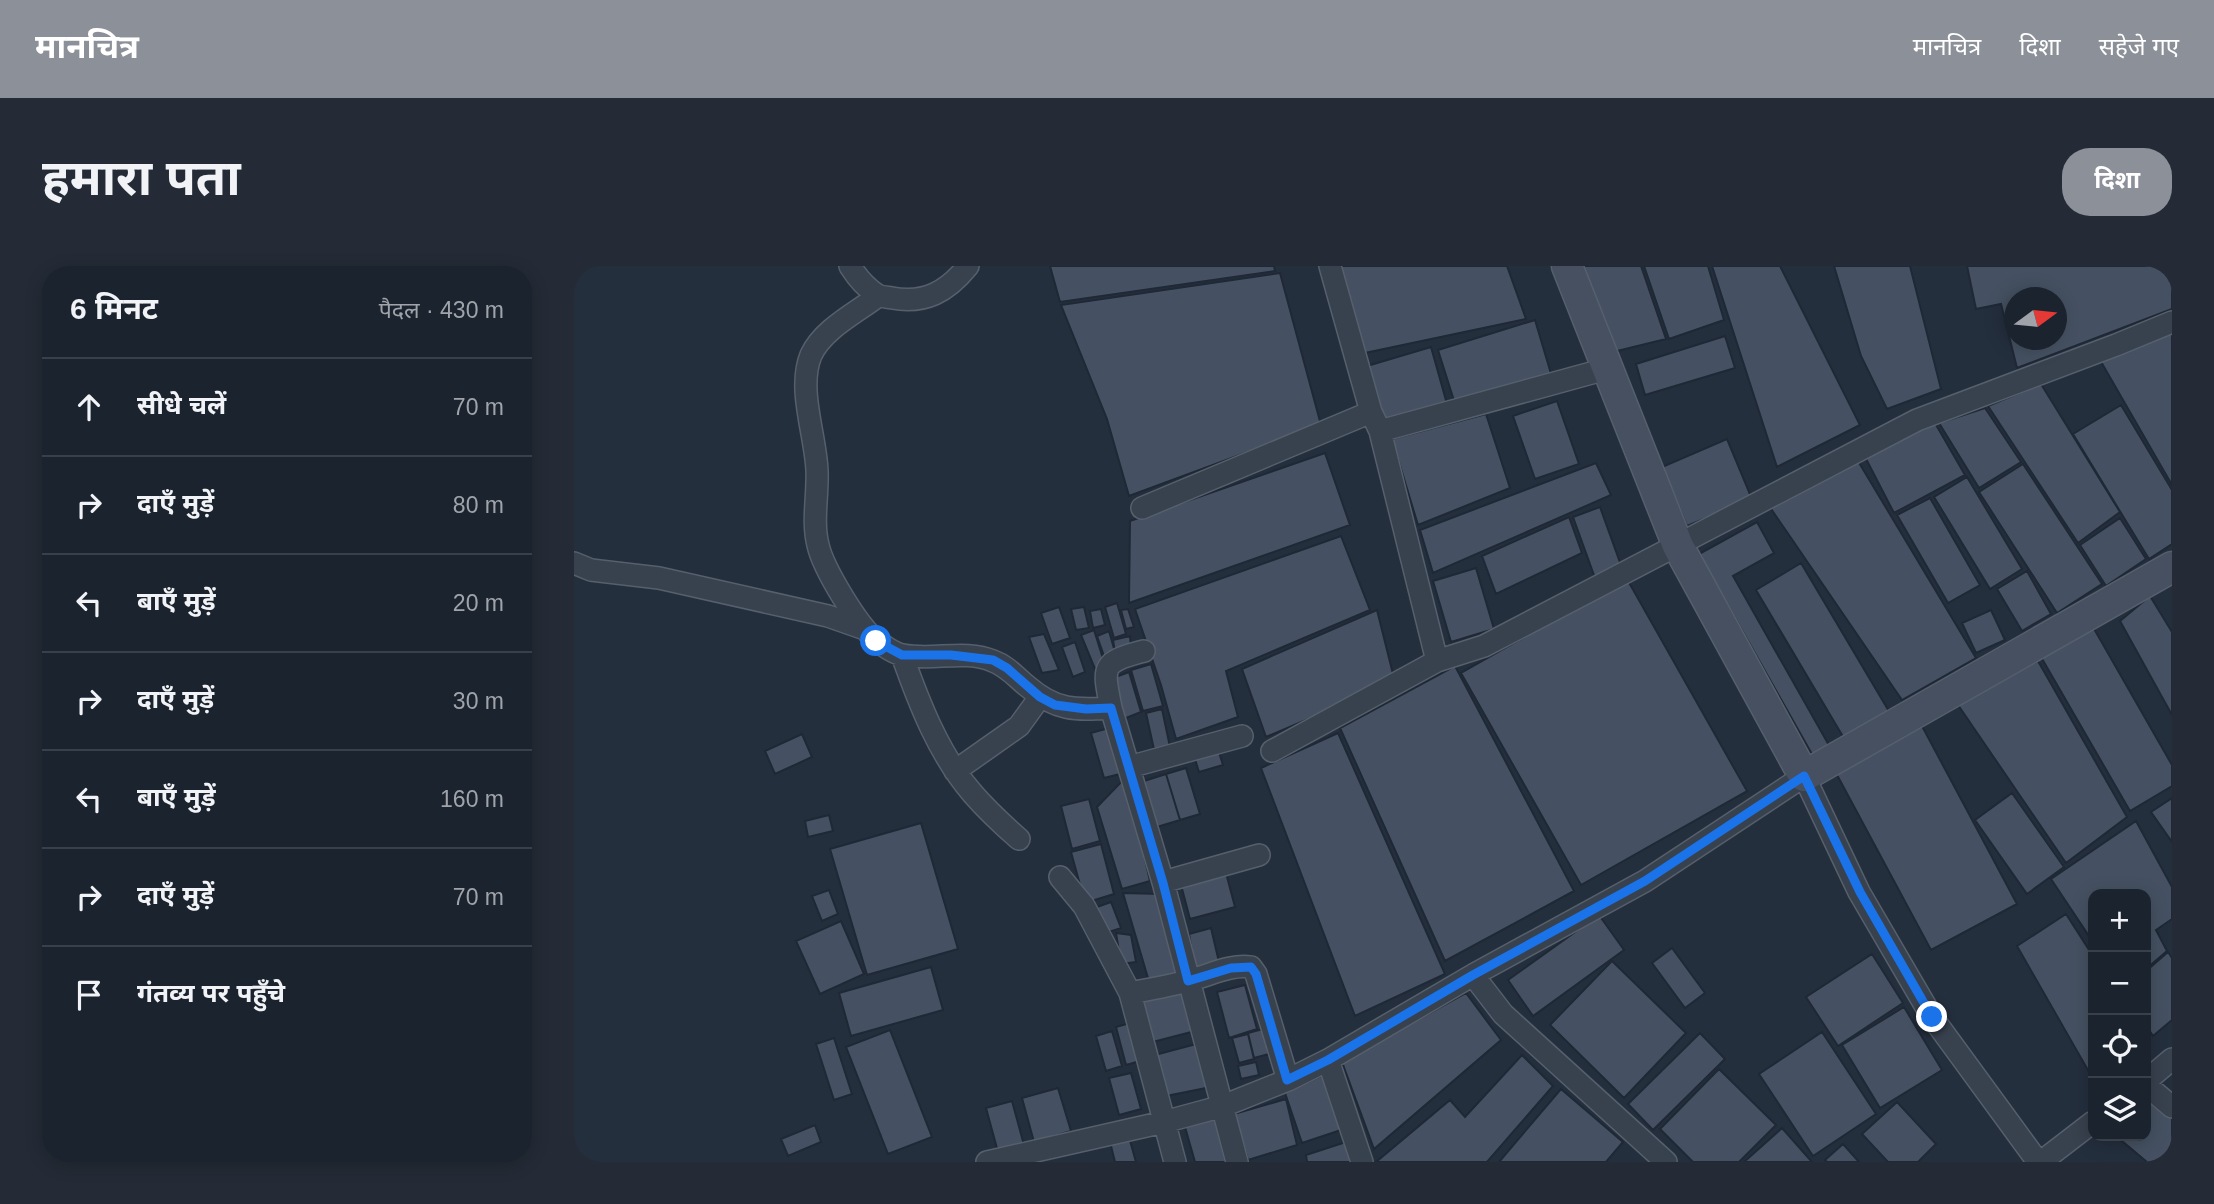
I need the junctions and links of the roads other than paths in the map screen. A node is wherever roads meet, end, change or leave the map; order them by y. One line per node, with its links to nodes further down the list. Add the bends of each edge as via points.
1 (850, 266): 5 (street)
2 (968, 266): 5 (street, via 953,285 934,296 906,301)
3 (1330, 266): 8 (street)
4 (1567, 266): 7 (street)
5 (878, 296): 13 (street, via 824,335 811,356 806,380 817,470 818,548)
6 (2172, 322): 10 (street, via 1917,420)
7 (1606, 369): 8 (street); 10 (street)
8 (1376, 421): 9 (street); 16 (street)
9 (1142, 508)
10 (1678, 546): 16 (street, via 1484,646); 23 (street)
11 (574, 563): 13 (street, via 828,616)
12 (2172, 567): 23 (street)
13 (865, 629): 15 (street)
14 (1144, 651): 18 (street, via 1111,662 1106,670)
15 (902, 655): 17 (street, via 993,660); 22 (street, via 918,701)
16 (1437, 661): 20 (street)
17 (1047, 701): 18 (street, via 1086,709); 22 (street)
18 (1111, 708): 21 (street)
19 (1242, 736): 21 (street)
20 (1272, 751)
21 (1129, 767): 27 (street)
22 (955, 771): 24 (street)
23 (1804, 776): 28 (street, via 1645,881); 45 (street, via 1860,892 1932,1017)
24 (1019, 839)
25 (1259, 855): 27 (street)
26 (1060, 877): 30 (street, via 1084,906)
27 (1163, 883): 29 (street)
28 (1473, 975): 32 (street); 44 (street, via 1503,1014)
29 (1188, 981): 30 (street); 34 (street, via 1251,967); 36 (street)
30 (1130, 993): 38 (street)
31 (2172, 1059): 33 (street)
32 (1328, 1060): 34 (street); 43 (street)
33 (2151, 1078)
34 (1287, 1080): 36 (street)
35 (2151, 1088): 37 (street)
36 (1223, 1106): 38 (street); 42 (street)
37 (2172, 1107)
38 (1164, 1122): 40 (street); 41 (street)
39 (2088, 1126): 45 (street)
40 (995, 1161)
41 (1175, 1162)
42 (1237, 1162)
43 (1362, 1162)
44 (1666, 1162)
45 (2040, 1162)

